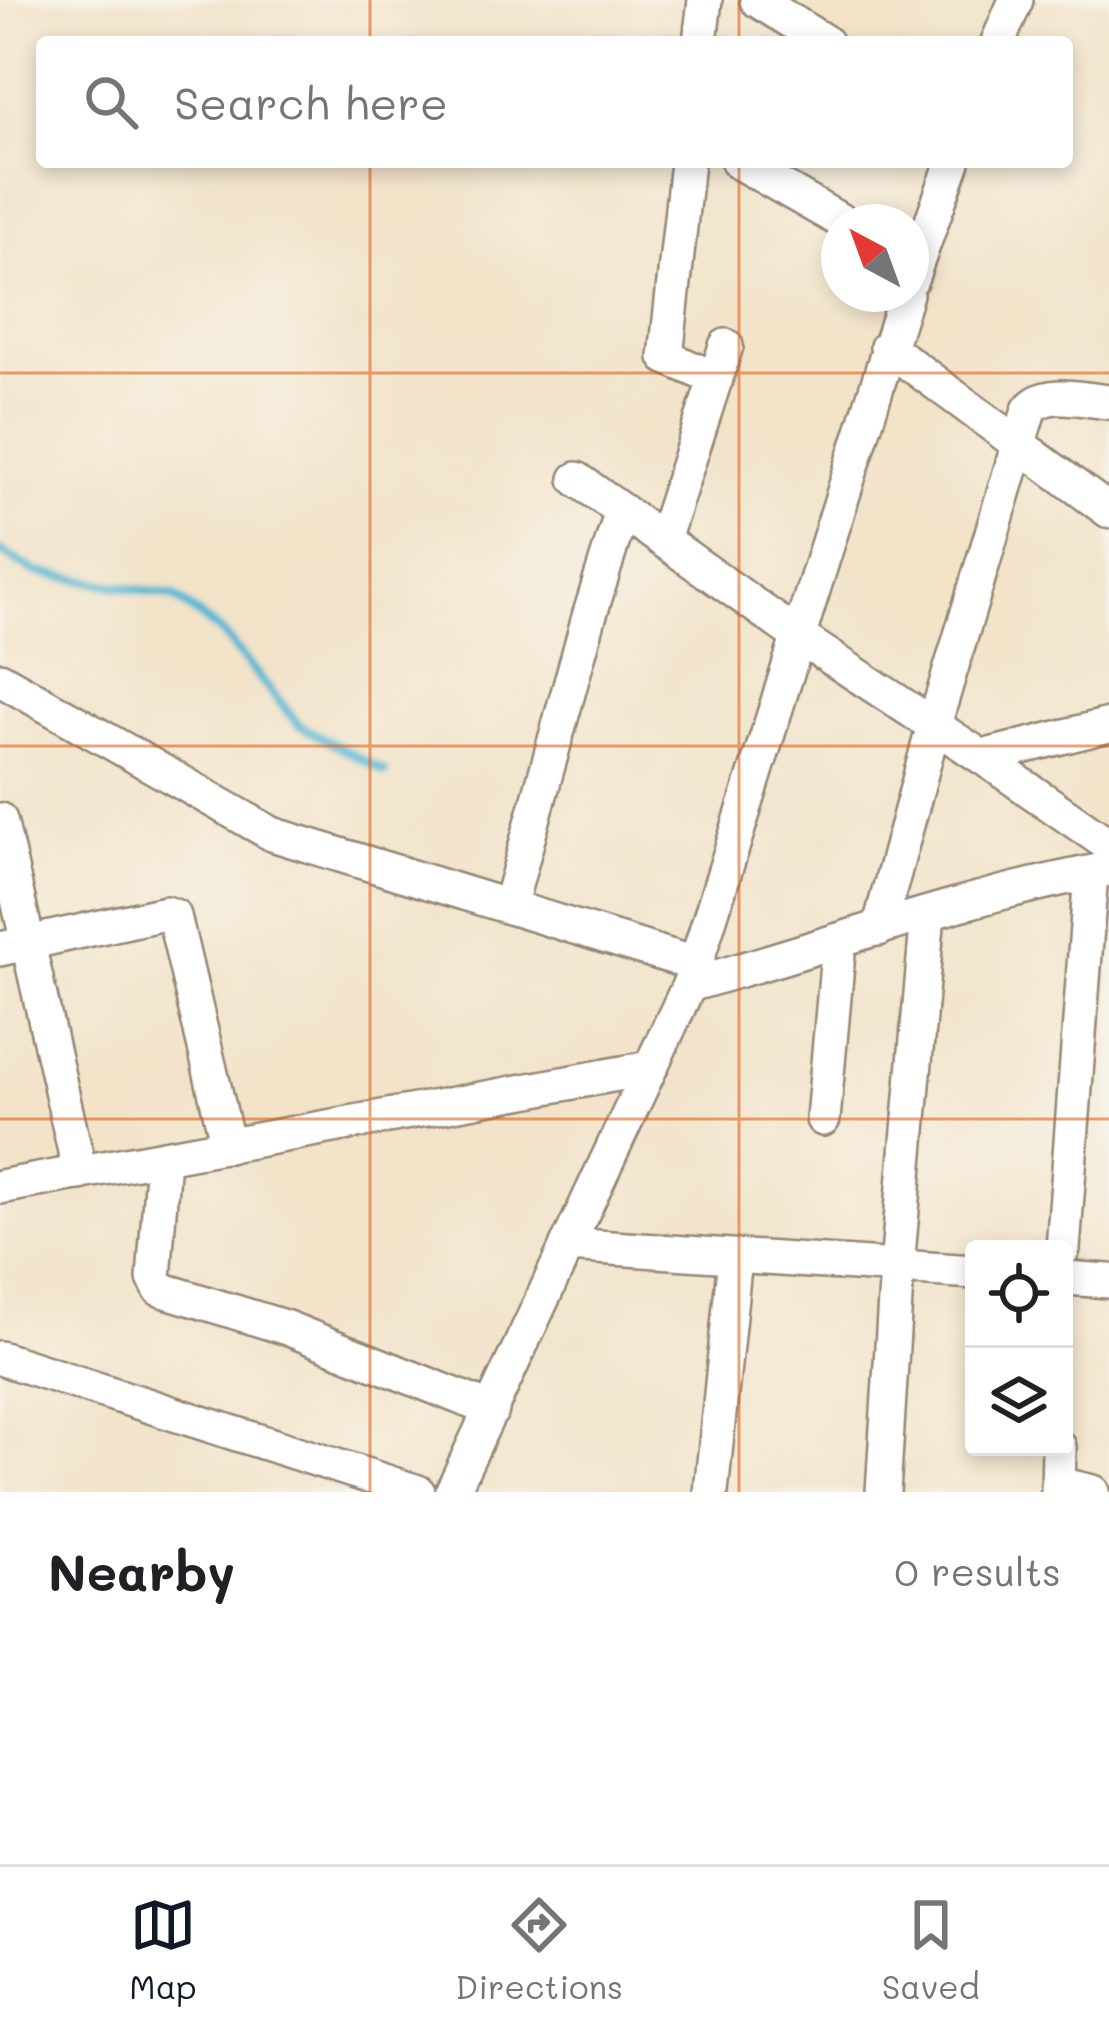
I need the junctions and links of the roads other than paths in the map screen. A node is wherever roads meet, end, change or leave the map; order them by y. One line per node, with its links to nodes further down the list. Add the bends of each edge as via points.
1 (705, 0): 4 (street)
2 (757, 0): 5 (street)
3 (1016, 0): 6 (street)
4 (701, 36)
5 (815, 36)
6 (1001, 36)
7 (686, 168): 19 (street, via 666,357 721,362)
8 (748, 168): 10 (street)
9 (951, 168): 11 (street)
10 (821, 209)
11 (929, 227)
12 (899, 312): 13 (street)
13 (887, 347): 15 (street); 20 (street)
14 (1109, 402): 15 (street, via 1042,398)
15 (1018, 442): 18 (street); 22 (street)
16 (577, 479): 17 (street)
17 (622, 511): 19 (street); 27 (street)
18 (1109, 512)
19 (663, 540): 20 (street)
20 (798, 636): 22 (street); 32 (street)
21 (0, 679): 27 (street, via 272,835)
22 (934, 725): 24 (street); 29 (street)
23 (1109, 725): 24 (street)
24 (982, 757): 26 (street)
25 (0, 820): 31 (street)
26 (1103, 862): 28 (street); 39 (street)
27 (509, 908): 32 (street)
28 (928, 914): 29 (street); 42 (street)
29 (879, 929): 30 (street)
30 (839, 942): 32 (street); 34 (street)
31 (14, 946): 35 (street, via 174,916); 37 (street)
32 (692, 974): 33 (street)
33 (650, 1068): 35 (street); 40 (street)
34 (823, 1119)
35 (228, 1146): 36 (street)
36 (163, 1158): 37 (street); 47 (street, via 154,1278 160,1289 287,1328)
37 (80, 1173): 38 (street)
38 (0, 1187)
39 (1064, 1240)
40 (567, 1245): 41 (street); 47 (street)
41 (735, 1257): 42 (street); 52 (street)
42 (897, 1267): 43 (street); 53 (street)
43 (965, 1271)
44 (1073, 1279): 45 (street)
45 (1109, 1281)
46 (0, 1358): 51 (street)
47 (492, 1410): 50 (street)
48 (1059, 1456): 49 (street)
49 (1058, 1488): 54 (street)
50 (461, 1490)
51 (418, 1492)
52 (711, 1492)
53 (883, 1492)
54 (1093, 1492)

